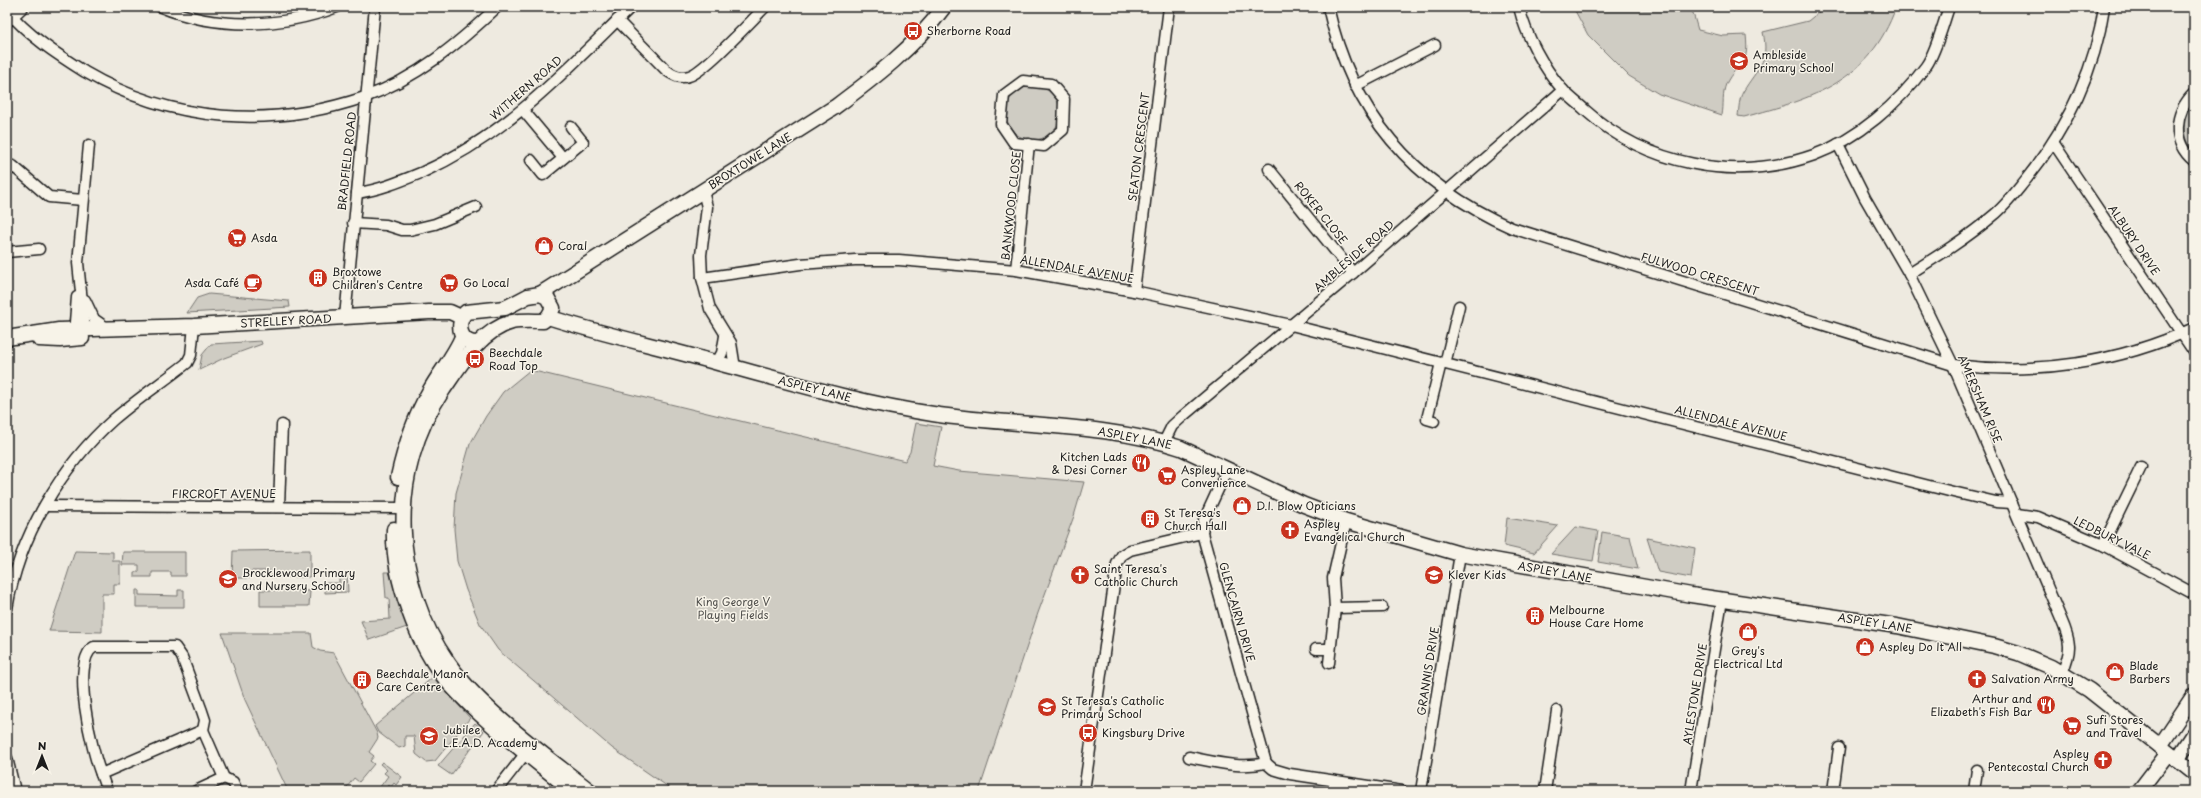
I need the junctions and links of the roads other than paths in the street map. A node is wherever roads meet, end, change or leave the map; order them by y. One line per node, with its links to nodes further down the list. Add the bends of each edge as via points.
1 (23, 7): 14 (street)
2 (162, 7): 3 (street, via 209,20 257,24 294,19)
3 (337, 7)
4 (375, 7): 20 (street, BRADFIELD ROAD)
5 (497, 7): 20 (street, via 454,46 426,65)
6 (631, 7): 15 (street, WITHERN ROAD)
7 (765, 7): 15 (street, via 698,72 682,77 666,70)
8 (944, 7): 32 (main road, BROXTOWE LANE, via 912,43 863,87)
9 (1169, 7): 45 (street, SEATON CRESCENT)
10 (1328, 7): 17 (street, FULWOOD CRESCENT, via 1343,59)
11 (1519, 7): 18 (street, via 1527,32)
12 (1949, 7): 25 (street, via 1927,65 1882,114)
13 (2104, 7): 23 (street, via 2085,80 2072,110)
14 (9, 16): 20 (street, via 44,44 104,82 149,102 191,113 241,117 286,115)
15 (617, 20): 21 (street, WITHERN ROAD)
16 (1435, 45): 17 (street)
17 (1355, 86): 33 (street, FULWOOD CRESCENT, via 1389,138)
18 (1563, 90): 25 (street, via 1591,115 1630,142 1704,167 1735,168 1788,163 1815,155); 33 (street, AMBLESIDE ROAD)
19 (2194, 93): 29 (street, via 2185,102 2179,115 2177,129 2180,144)
20 (366, 97): 34 (street, BRADFIELD ROAD)
21 (523, 110): 27 (street); 34 (street, WITHERN ROAD, via 483,140 439,165 381,188)
22 (571, 127): 27 (street, via 584,142)
23 (2053, 142): 42 (street, via 1995,215); 56 (street, ALBURY DRIVE)
24 (1029, 144): 24 (street, BANKWOOD CLOSE, via 1014,143 1002,128 1004,95 1023,81 1051,84 1064,99 1063,130 1047,145); 40 (street, BANKWOOD CLOSE)
25 (1838, 144): 42 (street, AMERSHAM RISE)
26 (89, 145): 35 (street)
27 (563, 158): 28 (street, via 543,175)
28 (531, 160)
29 (2194, 161)
30 (1269, 169): 41 (street, ROKER CLOSE)
31 (7, 172): 35 (street, via 13,166 49,197)
32 (703, 191): 43 (street, via 708,207 701,255); 46 (main road, BROXTOWE LANE)
33 (1446, 192): 41 (street, AMBLESIDE ROAD); 64 (street, FULWOOD CRESCENT, via 1484,216 1538,237)
34 (357, 193): 37 (street, BRADFIELD ROAD)
35 (83, 200): 44 (street, via 79,236)
36 (476, 207): 37 (street, via 435,224 410,230 386,225)
37 (353, 223): 48 (street, BRADFIELD ROAD)
38 (39, 249): 39 (street)
39 (7, 252)
40 (1016, 270): 43 (street, ALLENDALE AVENUE, via 899,260 855,260 800,264); 45 (street, ALLENDALE AVENUE)
41 (1353, 273): 51 (street, AMBLESIDE ROAD)
42 (1909, 274): 64 (street, AMERSHAM RISE)
43 (702, 278): 57 (street, via 710,308)
44 (79, 284): 54 (street, via 91,315); 55 (street)
45 (1134, 291): 51 (street, ALLENDALE AVENUE)
46 (540, 294): 49 (main road, BROXTOWE LANE, via 528,296 505,308 471,310); 50 (main road, via 547,297 552,305 552,312)
47 (1459, 306): 63 (street)
48 (345, 317): 49 (main road, STRELLEY ROAD, via 450,312); 52 (main road, STRELLEY ROAD)
49 (461, 317): 59 (main road, via 459,324)
50 (548, 317): 60 (main road, via 542,321 512,322 495,330); 62 (main road, ASPLEY LANE)
51 (1291, 325): 63 (street, ALLENDALE AVENUE); 68 (street, AMBLESIDE ROAD, via 1172,426)
52 (194, 326): 54 (main road, STRELLEY ROAD); 72 (street, via 191,355 187,363 114,419 87,446)
53 (2194, 328): 56 (street, FULWOOD CRESCENT)
54 (110, 330): 55 (main road, STRELLEY ROAD, via 100,336)
55 (80, 333): 58 (main road, STRELLEY ROAD, via 60,340)
56 (2182, 334): 61 (street, ALBURY DRIVE); 64 (street, FULWOOD CRESCENT, via 2108,358 2080,363 2004,369)
57 (725, 336): 62 (street); 65 (street, via 731,343)
58 (12, 337)
59 (462, 337): 60 (main road, via 470,343); 74 (main road, via 410,431 398,480)
60 (478, 343): 74 (main road, via 464,358 426,419)
61 (2194, 352)
62 (717, 362): 65 (main road, ASPLEY LANE)
63 (1443, 363): 66 (street, via 1427,419); 71 (street, ALLENDALE AVENUE, via 1953,492 1996,502)
64 (1953, 365): 71 (street, AMERSHAM RISE)
65 (736, 368): 68 (main road, ASPLEY LANE, via 800,386 932,414 1093,430)
66 (1434, 420)
67 (282, 425): 73 (street)
68 (1164, 442): 70 (main road, ASPLEY LANE)
69 (2141, 468): 78 (street)
70 (1227, 470): 76 (main road, ASPLEY LANE); 77 (street, GLENCAIRN DRIVE, via 1204,520)
71 (2012, 502): 75 (street, AMERSHAM RISE)
72 (45, 506): 73 (street, FIRCROFT AVENUE); 84 (street, via 16,570)
73 (279, 506): 74 (street, FIRCROFT AVENUE)
74 (399, 508): 94 (main road, via 394,544 399,578 406,602 427,650 447,681 468,703)
75 (2017, 514): 78 (street, LEDBURY VALE, via 2038,517); 88 (street, AMERSHAM RISE, via 2069,639 2069,657)
76 (1346, 521): 79 (main road, ASPLEY LANE); 83 (street, via 1332,578)
77 (1202, 533): 98 (street, GLENCAIRN DRIVE); 110 (street, via 1130,550 1122,555 1116,564)
78 (2103, 545): 80 (street, LEDBURY VALE)
79 (1460, 554): 81 (main road, ASPLEY LANE); 112 (street, GRANNIS DRIVE)
80 (2194, 594)
81 (1722, 600): 88 (main road, ASPLEY LANE, via 1896,626 1994,646 2038,661); 114 (street, AYLESTONE DRIVE)
82 (1382, 607): 83 (street)
83 (1335, 608): 86 (street)
84 (7, 609)
85 (1316, 649): 86 (street)
86 (1330, 649): 87 (street)
87 (1329, 663)
88 (2062, 673): 95 (main road, ASPLEY LANE, via 2090,690)
89 (2194, 694): 95 (main road)
90 (1557, 711): 113 (street)
91 (203, 730): 101 (street); 101 (street, via 205,720 202,711 182,657 175,647 94,647 88,650 85,656 86,723 93,755); 102 (street)
92 (2194, 734): 95 (main road)
93 (1839, 748): 115 (street)
94 (529, 749): 107 (street); 108 (main road); 109 (main road)
95 (2168, 753): 100 (main road, ASPLEY LANE); 117 (main road)
96 (1189, 757): 98 (street, via 1242,766)
97 (7, 758): 103 (street)
98 (1266, 763): 111 (street, via 1273,769 1290,774)
99 (1977, 770): 116 (street)
100 (2194, 773)
101 (101, 774): 104 (street)
102 (224, 778): 105 (street); 106 (street, via 233,782)
103 (15, 791)
104 (107, 791)
105 (196, 791)
106 (238, 791)
107 (496, 791)
108 (572, 791)
109 (590, 791)
110 (1084, 791)
111 (1402, 791)
112 (1420, 791)
113 (1545, 791)
114 (1691, 791)
115 (1833, 791)
116 (1974, 791)
117 (2139, 791)

